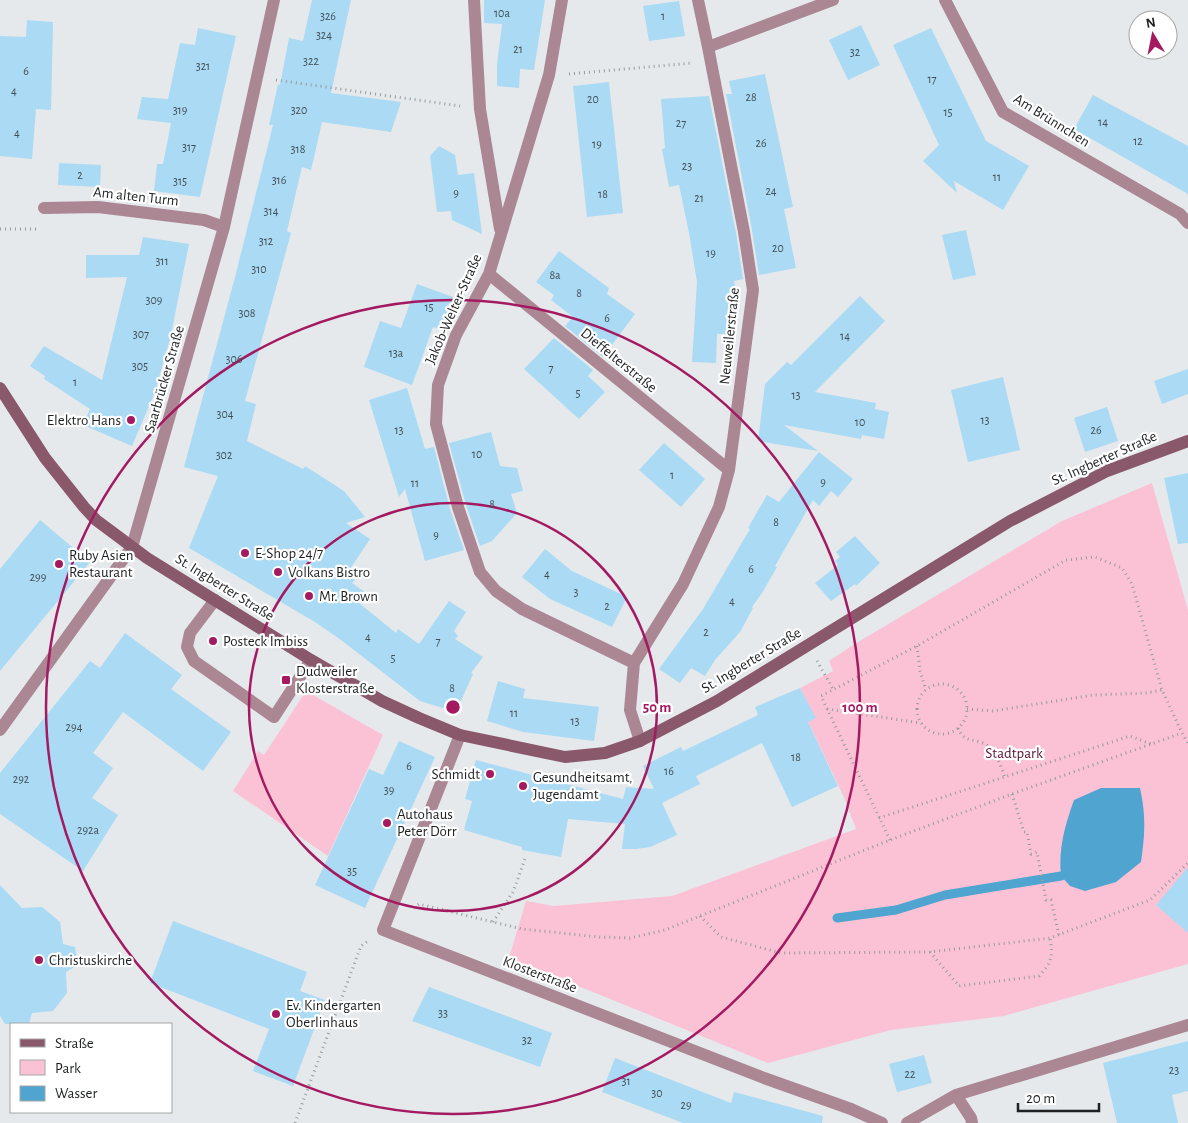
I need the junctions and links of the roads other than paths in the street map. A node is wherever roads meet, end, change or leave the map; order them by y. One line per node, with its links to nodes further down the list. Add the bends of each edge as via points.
1 (274, 0): 10 (street, Saarbrücker Straße)
2 (474, 0): 11 (street, via 480,109)
3 (562, 0): 11 (street, Jakob-Welter-Straße, via 549,75)
4 (698, 0): 7 (street, Neuweilerstraße)
5 (833, 0): 7 (street)
6 (945, 0): 9 (street, Am Brünnchen, via 1003,112 1180,214)
7 (708, 47): 15 (street, Neuweilerstraße, via 753,290)
8 (44, 208): 10 (street, Am alten Turm, via 98,207 204,220)
9 (1188, 223)
10 (224, 227): 16 (street, Saarbrücker Straße)
11 (501, 231): 12 (street, Jakob-Welter-Straße)
12 (489, 274): 15 (street, Dieffelterstraße); 19 (street, Jakob-Welter-Straße, via 456,335 438,386 436,424 458,508 480,572 496,591 522,609)
13 (0, 388): 16 (main road, St. Ingberter Straße, via 45,458 84,507)
14 (1188, 441): 22 (main road, St. Ingberter Straße, via 1107,471 1010,521 717,701)
15 (729, 470): 19 (street, Neuweilerstraße, via 719,507 683,584)
16 (132, 547): 17 (main road, St. Ingberter Straße); 20 (street, Saarbrücker Straße)
17 (215, 600): 18 (main road, St. Ingberter Straße); 18 (street, via 190,633 187,647 194,661 274,717)
18 (311, 660): 21 (main road, St. Ingberter Straße, via 382,701)
19 (634, 662): 22 (street, Neuweilerstraße, via 630,710)
20 (0, 730)
21 (460, 735): 22 (main road, St. Ingberter Straße, via 565,757 605,753); 25 (street, Klosterstraße, via 383,930)
22 (640, 741)
23 (1188, 1025): 24 (street)
24 (956, 1095): 26 (street); 27 (street)
25 (882, 1123)
26 (907, 1123)
27 (972, 1123)

